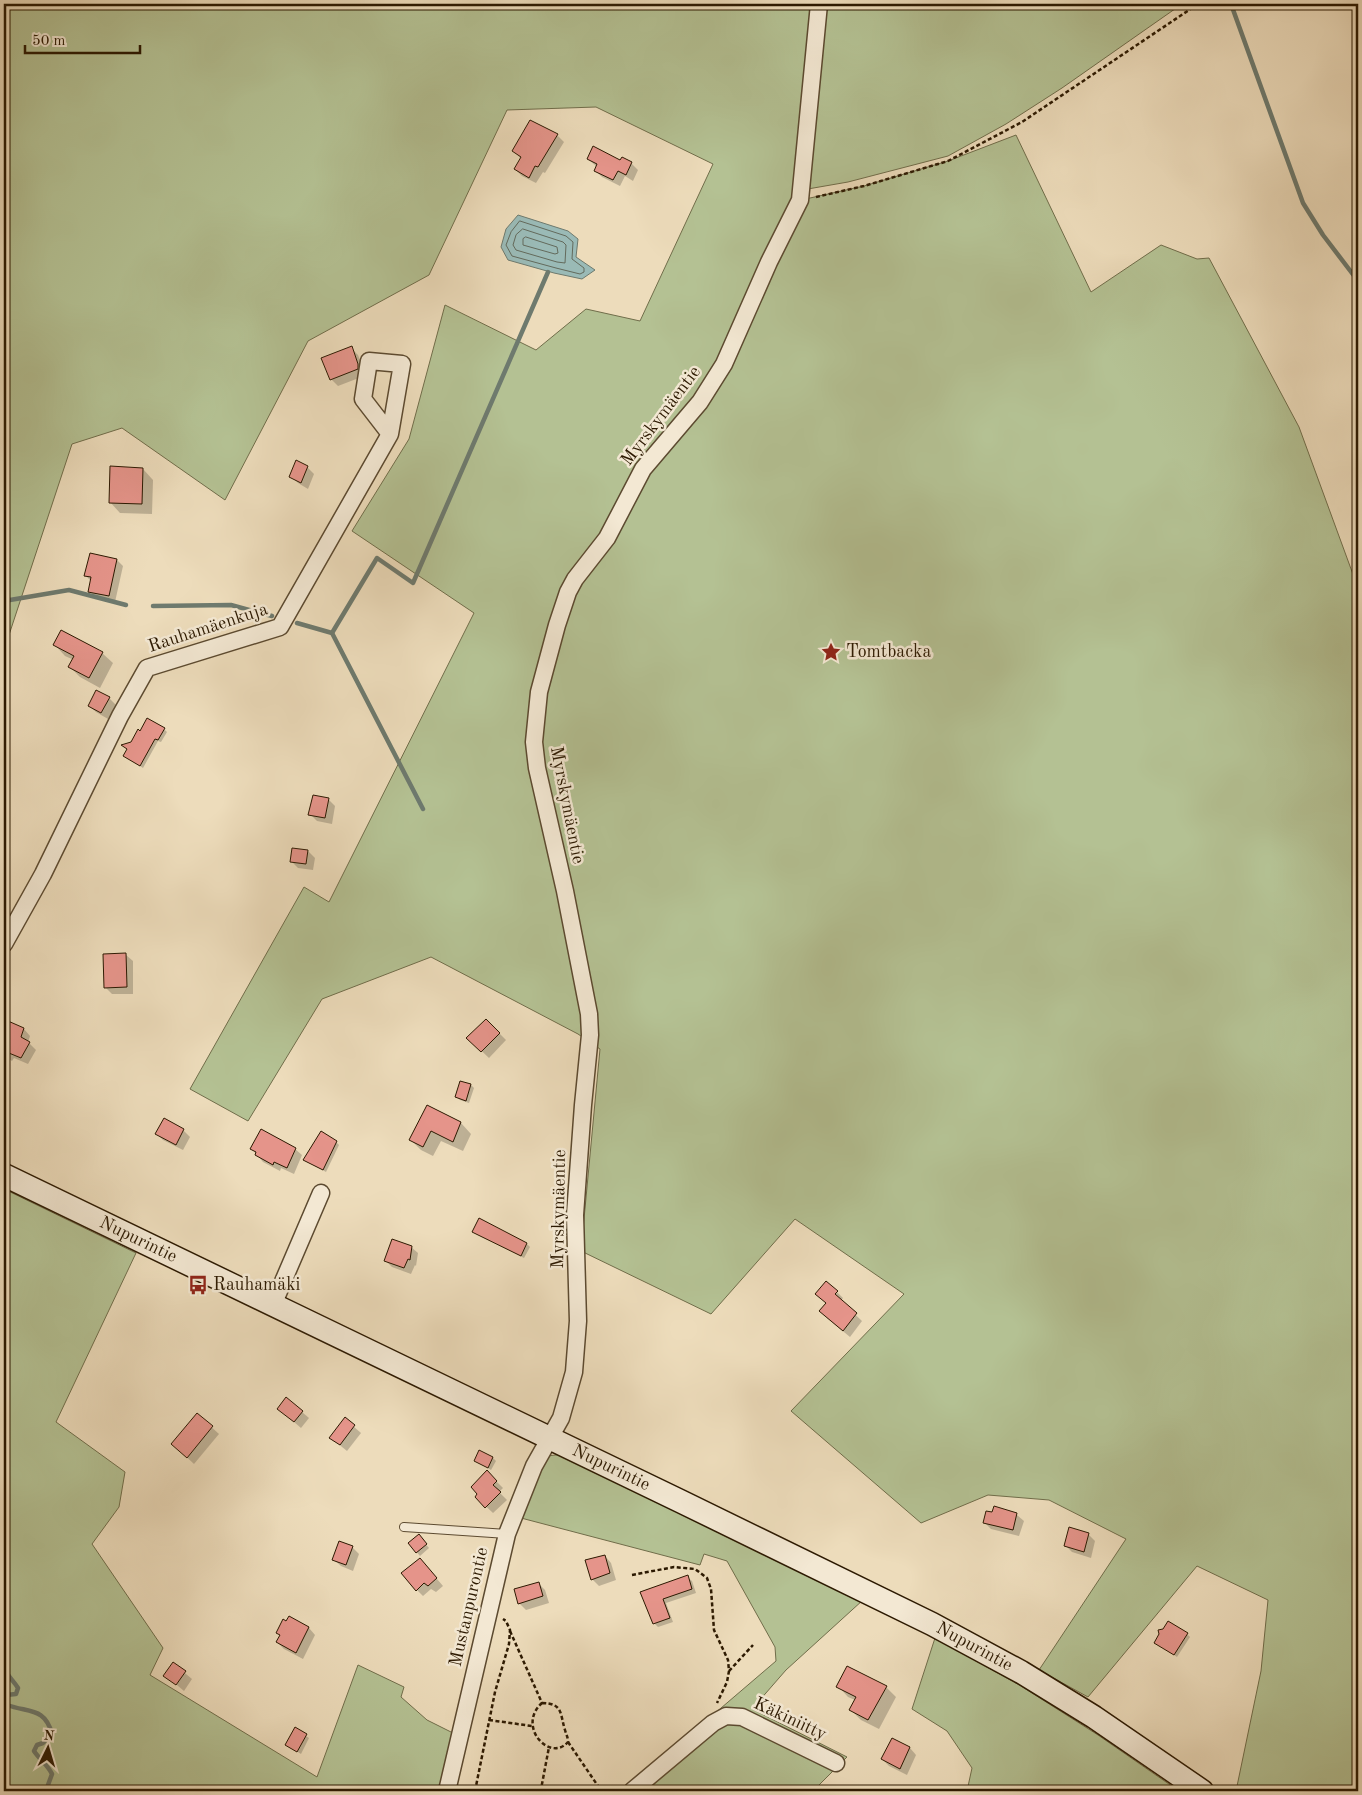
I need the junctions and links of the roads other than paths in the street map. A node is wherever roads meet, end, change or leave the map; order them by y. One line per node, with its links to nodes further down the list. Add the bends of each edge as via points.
1 (819, 4): 7 (street, Myrskymäentie, via 800,200 724,364 700,402 643,469 607,538 568,592 539,692 534,742 537,768 565,891 590,1035 575,1214 578,1321 574,1372 561,1418)
2 (390, 434): 3 (street, Rauhamäenkuja, via 280,627 147,668)
3 (4, 944)
4 (4, 1175): 6 (main road, Nupurintie)
5 (321, 1193): 6 (street)
6 (273, 1305): 7 (main road, Nupurintie)
7 (550, 1438): 9 (street, Mustanpurontie, via 534,1466); 13 (main road, Nupurintie, via 932,1624 1021,1672)
8 (404, 1527): 9 (lane)
9 (507, 1534): 12 (street, Mustanpurontie)
10 (836, 1764): 11 (street, Käkiniitty, via 742,1717 726,1716)
11 (627, 1788)
12 (447, 1791)
13 (1202, 1791)

